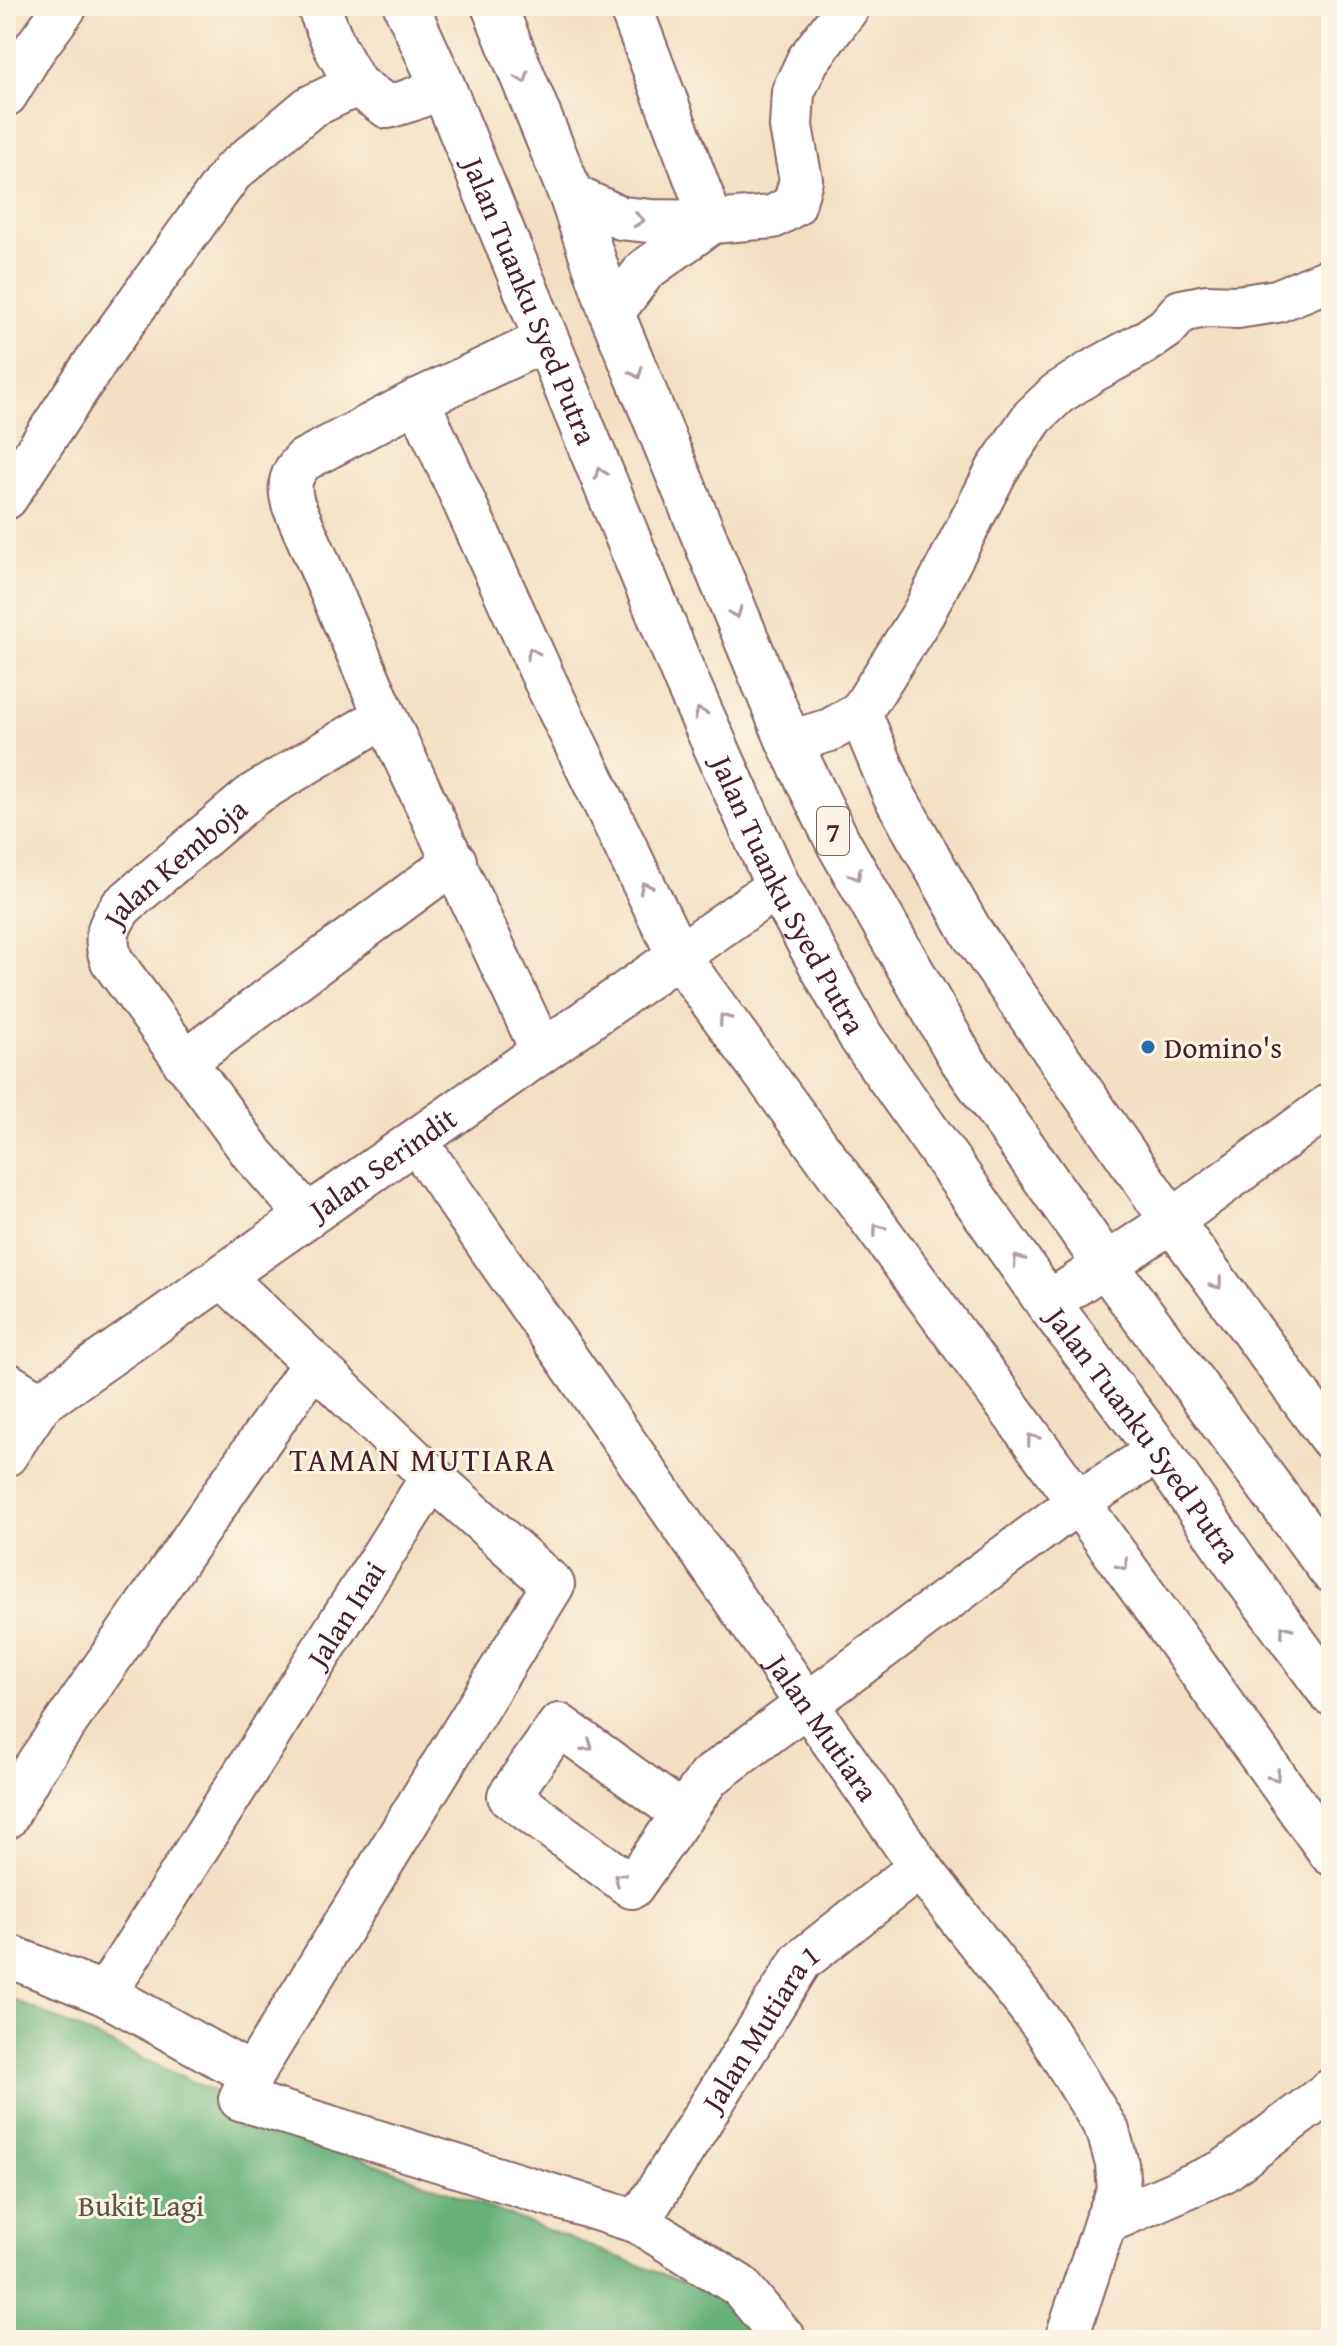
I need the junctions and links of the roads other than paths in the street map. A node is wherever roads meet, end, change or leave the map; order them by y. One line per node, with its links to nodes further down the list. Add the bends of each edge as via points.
1 (66, 6): 9 (street)
2 (318, 6): 7 (street)
3 (406, 6): 8 (main road, Jalan Tuanku Syed Putra)
4 (494, 6): 10 (main road, 7, one-way to 10)
5 (630, 6): 11 (street)
6 (849, 6): 11 (street, via 808,60 793,92 791,127 801,180 794,205 773,217)
7 (356, 85): 8 (street, via 388,107); 16 (street, via 310,107 232,172 98,358)
8 (443, 87): 14 (main road, Jalan Tuanku Syed Putra)
9 (6, 95)
10 (571, 195): 11 (street, one-way to 11, via 621,218); 13 (main road, 7)
11 (712, 222): 13 (street, via 645,270)
12 (1331, 279): 17 (street, via 1277,301 1181,311 1144,343 1057,394 1033,417 997,470 923,614)
13 (612, 314): 19 (main road, 7, one-way to 19)
14 (546, 340): 15 (street); 21 (main road, Jalan Tuanku Syed Putra, one-way to 14, via 686,680)
15 (418, 400): 18 (street, via 304,460 289,489); 22 (street, one-way to 15, via 545,681)
16 (6, 498)
17 (860, 713): 19 (street, via 830,730); 28 (street, via 894,795 972,933)
18 (385, 716): 20 (street); 24 (street, Jalan Kemboja, via 253,795 112,920 107,935 112,961)
19 (789, 742): 29 (main road, 7, one-way to 29, via 839,844 953,1044)
20 (455, 861): 23 (street); 24 (street)
21 (778, 886): 22 (street, Jalan Serindit); 31 (main road, Jalan Tuanku Syed Putra, one-way to 21, via 861,1037)
22 (679, 957): 23 (street, Jalan Serindit); 38 (street, one-way to 22)
23 (542, 1051): 26 (street, Jalan Serindit)
24 (184, 1062): 27 (street, Jalan Kemboja, via 252,1153)
25 (1331, 1104): 28 (street)
26 (416, 1141): 27 (street, Jalan Serindit); 41 (street, Jalan Mutiara)
27 (307, 1215): 30 (street, Jalan Serindit)
28 (1172, 1221): 29 (street); 34 (street, one-way to 34)
29 (1105, 1264): 31 (street); 39 (main road, 7)
30 (223, 1277): 32 (street); 33 (street, Jalan Serindit)
31 (1048, 1303): 35 (main road, Jalan Tuanku Syed Putra)
32 (313, 1364): 37 (street); 43 (street, via 31,1773)
33 (23, 1393): 36 (street, Jalan Serindit)
34 (1331, 1439)
35 (1159, 1451): 38 (street); 40 (main road, Jalan Tuanku Syed Putra, one-way to 35)
36 (6, 1455)
37 (432, 1477): 47 (street, Jalan Inai); 48 (street, via 553,1585)
38 (1078, 1502): 41 (street); 44 (street, one-way to 44)
39 (1331, 1570)
40 (1331, 1693)
41 (807, 1702): 42 (street, via 708,1778); 45 (street, Jalan Mutiara)
42 (683, 1814)
43 (6, 1818)
44 (1331, 1854)
45 (920, 1867): 50 (street, Jalan Mutiara 1, via 801,1961); 51 (street, Jalan Mutiara, via 1043,2025 1108,2131 1119,2191)
46 (6, 1955): 47 (street)
47 (105, 1994): 48 (street)
48 (252, 2075): 50 (street, via 240,2099)
49 (1331, 2090): 51 (street, via 1224,2171)
50 (638, 2222): 52 (street, via 740,2286)
51 (1105, 2223): 53 (street, Jalan Mutiara)
52 (785, 2340)
53 (1066, 2340)

